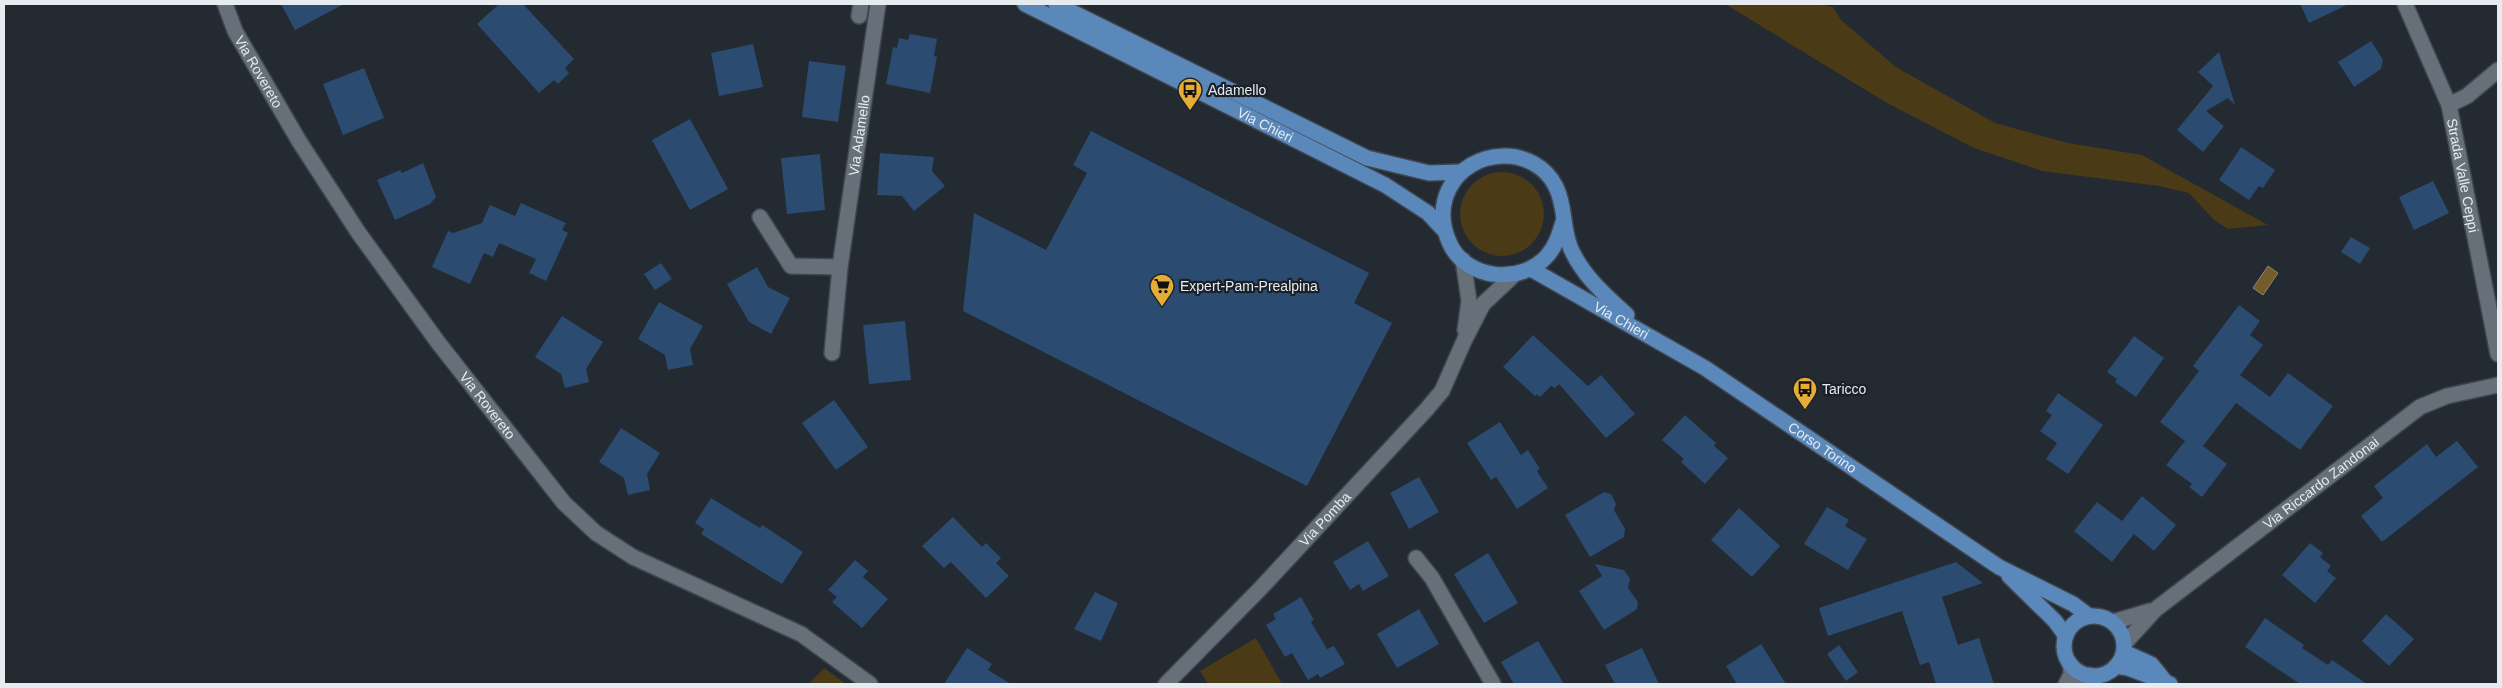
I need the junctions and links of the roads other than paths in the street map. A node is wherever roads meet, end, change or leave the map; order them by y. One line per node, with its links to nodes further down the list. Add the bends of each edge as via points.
1 (225, 4): 32 (street, Via Rovereto, via 235,31 358,232 437,341 564,503 596,533 633,557 801,634)
2 (878, 4): 13 (street, Via Adamello)
3 (1025, 4): 11 (main road, Via Chieri, via 1385,185 1428,213)
4 (1056, 4): 8 (main road, Via Chieri, via 1367,158 1429,173)
5 (2405, 4): 7 (street, Strada Valle Ceppi)
6 (2498, 70): 7 (street)
7 (2450, 106): 19 (street, Strada Valle Ceppi)
8 (1461, 172): 10 (main road, Via Chieri, via 1494,156 1530,161 1556,186); 11 (main road, Via Chieri, via 1449,189 1443,209)
9 (760, 217): 13 (street, via 791,266)
10 (1563, 222): 14 (main road, Via Chieri, via 1558,241 1547,257); 16 (main road, Via Chieri, via 1570,249 1592,282)
11 (1444, 230): 12 (main road, Via Chieri, via 1451,246)
12 (1463, 260): 15 (main road, Via Chieri, via 1478,270 1496,275); 17 (street, Via Pomba, via 1469,301)
13 (840, 267): 18 (street, Via Adamello)
14 (1531, 269): 15 (main road, Via Chieri); 16 (main road, Via Chieri)
15 (1514, 274): 17 (street, Via Pomba, via 1483,304)
16 (1644, 332): 22 (main road, Corso Torino, via 1704,368)
17 (1464, 341): 33 (street, Via Pomba, via 1442,391 1426,410 1266,583)
18 (832, 353)
19 (2498, 354)
20 (2498, 386): 23 (street, Via Riccardo Zandonai, via 2447,396 2420,407)
21 (1416, 558): 34 (street, via 1432,578)
22 (1999, 567): 24 (main road, Corso Torino, via 2073,604); 26 (main road, Corso Torino, via 2055,620)
23 (2156, 608): 25 (street, Via Riccardo Zandonai); 27 (street, Via Riccardo Zandonai)
24 (2090, 616): 25 (main road, Corso Torino); 26 (main road, via 2075,623)
25 (2113, 622): 27 (main road, via 2119,628)
26 (2066, 636): 28 (main road, via 2065,651)
27 (2124, 648): 29 (main road); 31 (main road, via 2151,664)
28 (2071, 665): 30 (main road); 35 (street)
29 (2116, 666): 30 (main road, via 2109,672); 31 (main road)
30 (2090, 675): 35 (street)
31 (2167, 682)
32 (870, 684)
33 (1166, 684)
34 (1493, 684)
35 (2068, 684)

